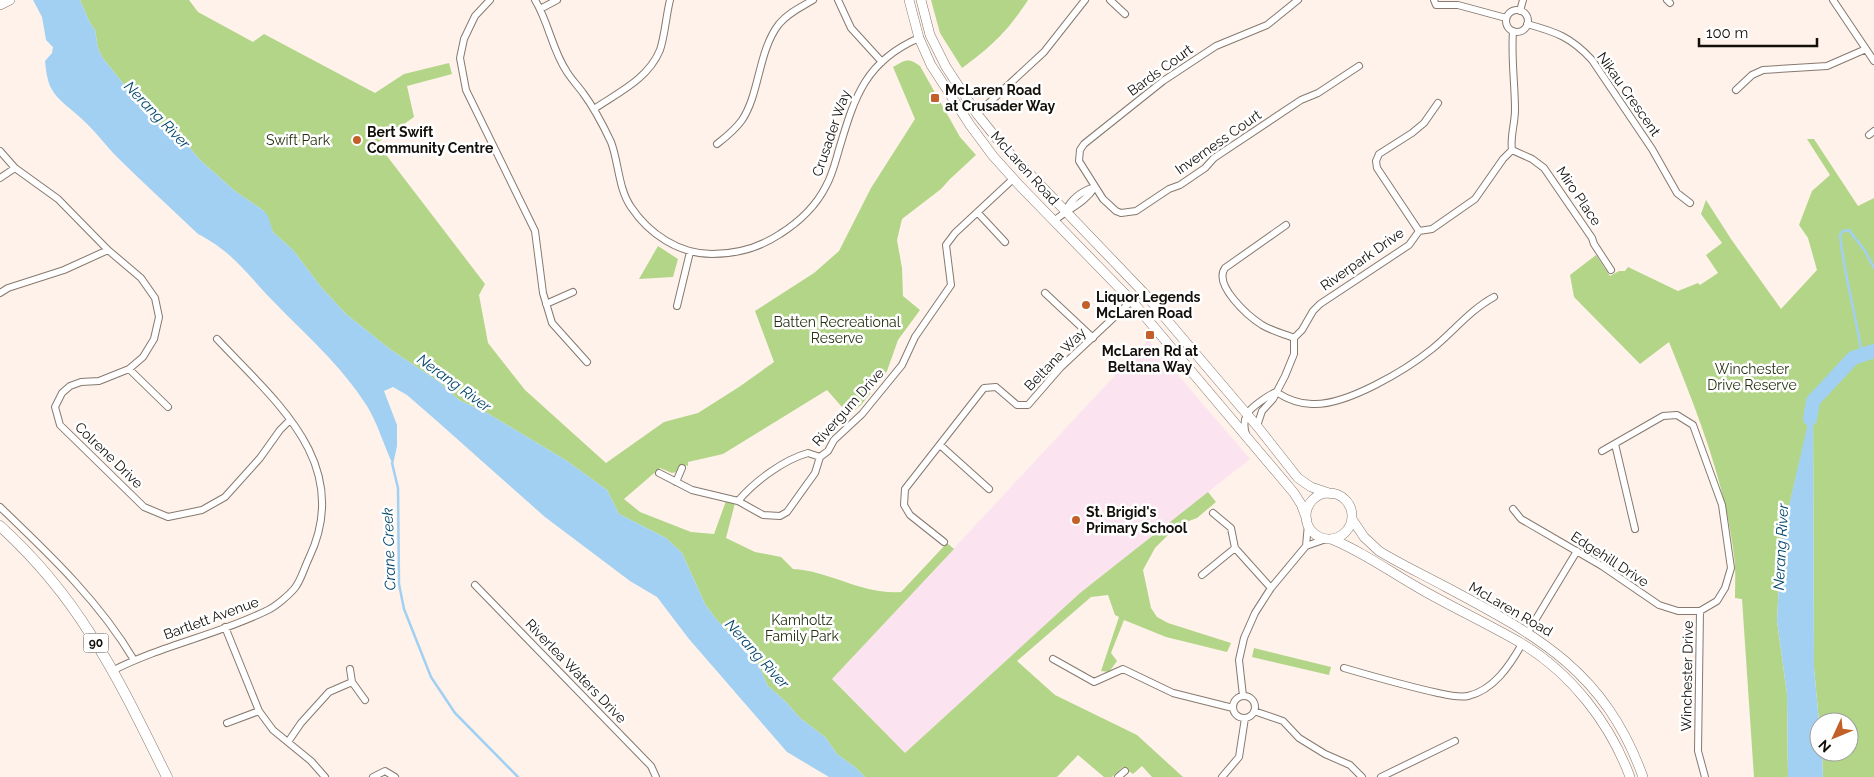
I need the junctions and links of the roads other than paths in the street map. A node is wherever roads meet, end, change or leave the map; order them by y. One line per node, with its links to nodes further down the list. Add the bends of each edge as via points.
1 (10, 0): 16 (main road)
2 (490, 0): 55 (street, via 475,16 464,39 460,67 466,90 535,231)
3 (535, 0): 17 (street, Crusader Way)
4 (557, 0): 17 (street)
5 (670, 0): 30 (street, via 660,48 652,66)
6 (813, 0): 32 (street, via 786,17 776,29 747,112 735,130)
7 (838, 0): 26 (street, via 851,28)
8 (910, 0): 23 (main road, McLaren Road)
9 (921, 0): 31 (main road, McLaren Road, via 924,19 941,58)
10 (1085, 0): 31 (street, via 1044,52)
11 (1110, 0): 19 (street)
12 (1298, 0): 38 (street, Bards Court, via 1266,25 1216,46 1164,81 1084,144 1079,160)
13 (1523, 0): 18 (street)
14 (1833, 0): 24 (street)
15 (1435, 2): 20 (street)
16 (0, 4)
17 (540, 9): 30 (street, Crusader Way, via 567,73)
18 (1520, 11): 20 (street, via 1510,12); 21 (street, via 1527,18)
19 (1125, 14)
20 (1506, 18): 22 (street, via 1506,24)
21 (1527, 24): 22 (street, via 1521,31); 39 (street, Nikau Crescent, via 1571,40 1587,55 1652,149 1677,193)
22 (1513, 31): 33 (street, via 1515,112)
23 (919, 38): 26 (street, Crusader Way); 37 (main road, McLaren Road, via 951,97)
24 (1866, 49): 25 (street); 28 (street, via 1827,66 1764,70 1752,75)
25 (1874, 61)
26 (882, 62): 47 (street, Crusader Way, via 854,100 827,185 805,214 757,247 722,254)
27 (1359, 66): 38 (street, Inverness Court, via 1318,94 1301,100 1214,158 1180,185 1136,211 1116,211)
28 (1736, 90)
29 (1438, 103): 44 (street, via 1424,123 1379,154 1376,161 1377,168)
30 (594, 109): 47 (street, Crusader Way, via 612,146 619,181 630,206 648,228 672,245)
31 (977, 114): 41 (main road, McLaren Road)
32 (717, 144)
33 (1512, 150): 44 (street, Riverpark Drive, via 1475,199 1432,228); 48 (street, Miro Place, via 1532,158 1549,173)
34 (0, 151): 35 (street, Colrene Drive)
35 (15, 168): 36 (street); 46 (street, Colrene Drive, via 58,200)
36 (0, 178)
37 (1013, 179): 40 (street, Rivergum Drive); 42 (main road, McLaren Road)
38 (1095, 187): 41 (street, via 1070,202)
39 (1690, 203)
40 (978, 212): 45 (street); 71 (street, Rivergum Drive, via 946,245 951,285 916,337 902,365 862,414)
41 (1065, 212): 42 (street, McLaren Road); 49 (main road, McLaren Road)
42 (1054, 221): 54 (main road, McLaren Road)
43 (1286, 225): 58 (street, via 1225,268 1221,280 1241,308 1256,320)
44 (1419, 231): 58 (street, Riverpark Drive, via 1409,245 1320,304)
45 (1005, 242)
46 (108, 250): 51 (street); 61 (street, Colrene Drive, via 141,278 155,298 159,317 154,339 143,357)
47 (690, 252): 56 (street)
48 (1611, 270)
49 (1142, 291): 54 (street, Beltana Way); 64 (main road, McLaren Road)
50 (573, 292): 55 (street)
51 (0, 293)
52 (1045, 293): 57 (street)
53 (1494, 297): 62 (street, via 1480,305 1433,348 1370,388 1325,404 1291,400)
54 (1132, 301): 57 (street, Beltana Way); 67 (main road, McLaren Road)
55 (546, 304): 60 (street, via 552,323)
56 (677, 306)
57 (1093, 338): 69 (street, Beltana Way, via 1061,367 1028,405 1017,405 996,388 984,388)
58 (1294, 338): 62 (street, Riverpark Drive, via 1294,354)
59 (217, 339): 65 (street, Bartlett Avenue)
60 (588, 362)
61 (129, 369): 63 (street); 65 (street, Colrene Drive, via 99,381 70,386 55,407 60,425 144,507 168,517 202,510 225,496)
62 (1276, 392): 64 (street, Riverpark Drive); 66 (street, Riverpark Drive, via 1262,411)
63 (168, 407)
64 (1247, 414): 66 (main road, McLaren Road); 67 (street)
65 (290, 420): 94 (street, Bartlett Avenue, via 314,457 322,486 320,523 311,554 295,588 269,610)
66 (1257, 426): 76 (main road, McLaren Road, via 1298,478 1311,487)
67 (1246, 434): 82 (main road, McLaren Road, via 1302,504)
68 (1615, 444): 70 (street, Winchester Drive); 84 (street); 93 (street, Winchester Drive, via 1662,416 1677,415 1693,425 1722,505 1731,568 1717,601)
69 (940, 446): 75 (street); 86 (street, Beltana Way, via 906,489 904,505 910,515)
70 (1602, 451)
71 (820, 457): 77 (street, Rivergum Drive, via 798,456 750,486); 77 (street, Rivergum Drive, via 815,472 787,512 780,516 764,515)
72 (682, 468): 74 (street)
73 (659, 472): 74 (street, Rivergum Drive)
74 (676, 482): 77 (street, Rivergum Drive, via 692,490)
75 (989, 489)
76 (1332, 494): 81 (main road, via 1348,503); 82 (main road, via 1313,500)
77 (738, 500)
78 (0, 506): 98 (street, via 61,565 98,608)
79 (1513, 509): 89 (street, Edgehill Drive, via 1521,519)
80 (1212, 513): 88 (street, via 1231,528)
81 (1352, 519): 85 (main road, via 1345,533); 95 (main road, McLaren Road, via 1372,545 1388,556)
82 (1307, 522): 85 (main road, via 1315,534); 87 (street)
83 (0, 526): 101 (main road, 90, via 53,583)
84 (1635, 529)
85 (1329, 539): 87 (street); 96 (main road, McLaren Road, via 1351,546 1396,576)
86 (944, 542)
87 (1306, 546): 92 (street)
88 (1235, 548): 90 (street); 92 (street)
89 (1577, 551): 93 (street, Edgehill Drive, via 1659,606 1678,611); 95 (street)
90 (1202, 575)
91 (475, 585): 117 (street, Riverlea Waters Drive, via 651,766)
92 (1271, 588): 103 (street, via 1244,638 1239,660)
93 (1700, 611): 124 (street, Winchester Drive, via 1698,751)
94 (225, 627): 98 (street, Bartlett Avenue); 106 (street)
95 (1528, 632): 123 (main road, McLaren Road, via 1553,650 1593,688 1621,726)
96 (1522, 644): 99 (street, via 1503,674 1467,697 1400,685); 122 (main road, McLaren Road, via 1558,671 1588,702 1612,739)
97 (1053, 659): 105 (street, via 1094,682 1123,668 1173,694)
98 (134, 660): 101 (street, Bartlett Avenue)
99 (1344, 668)
100 (350, 669): 102 (street)
101 (112, 671): 113 (main road, 90)
102 (352, 682): 104 (street); 111 (street, via 329,692)
103 (1243, 696): 105 (street, via 1235,701); 107 (street, via 1253,701)
104 (365, 700)
105 (1233, 708): 108 (street, via 1237,715)
106 (259, 711): 109 (street); 111 (street, via 273,730)
107 (1254, 711): 108 (street); 120 (street, via 1283,721 1299,738 1350,765)
108 (1245, 718): 119 (street, via 1239,757)
109 (226, 724)
110 (1454, 741): 121 (street)
111 (288, 742): 114 (street)
112 (1125, 771): 118 (street)
113 (167, 777)
114 (325, 777)
115 (373, 777): 116 (street, via 385,771)
116 (395, 777)
117 (656, 777)
118 (1118, 777)
119 (1222, 777)
120 (1362, 777)
121 (1381, 777)
122 (1630, 777)
123 (1643, 777)
124 (1705, 777)

